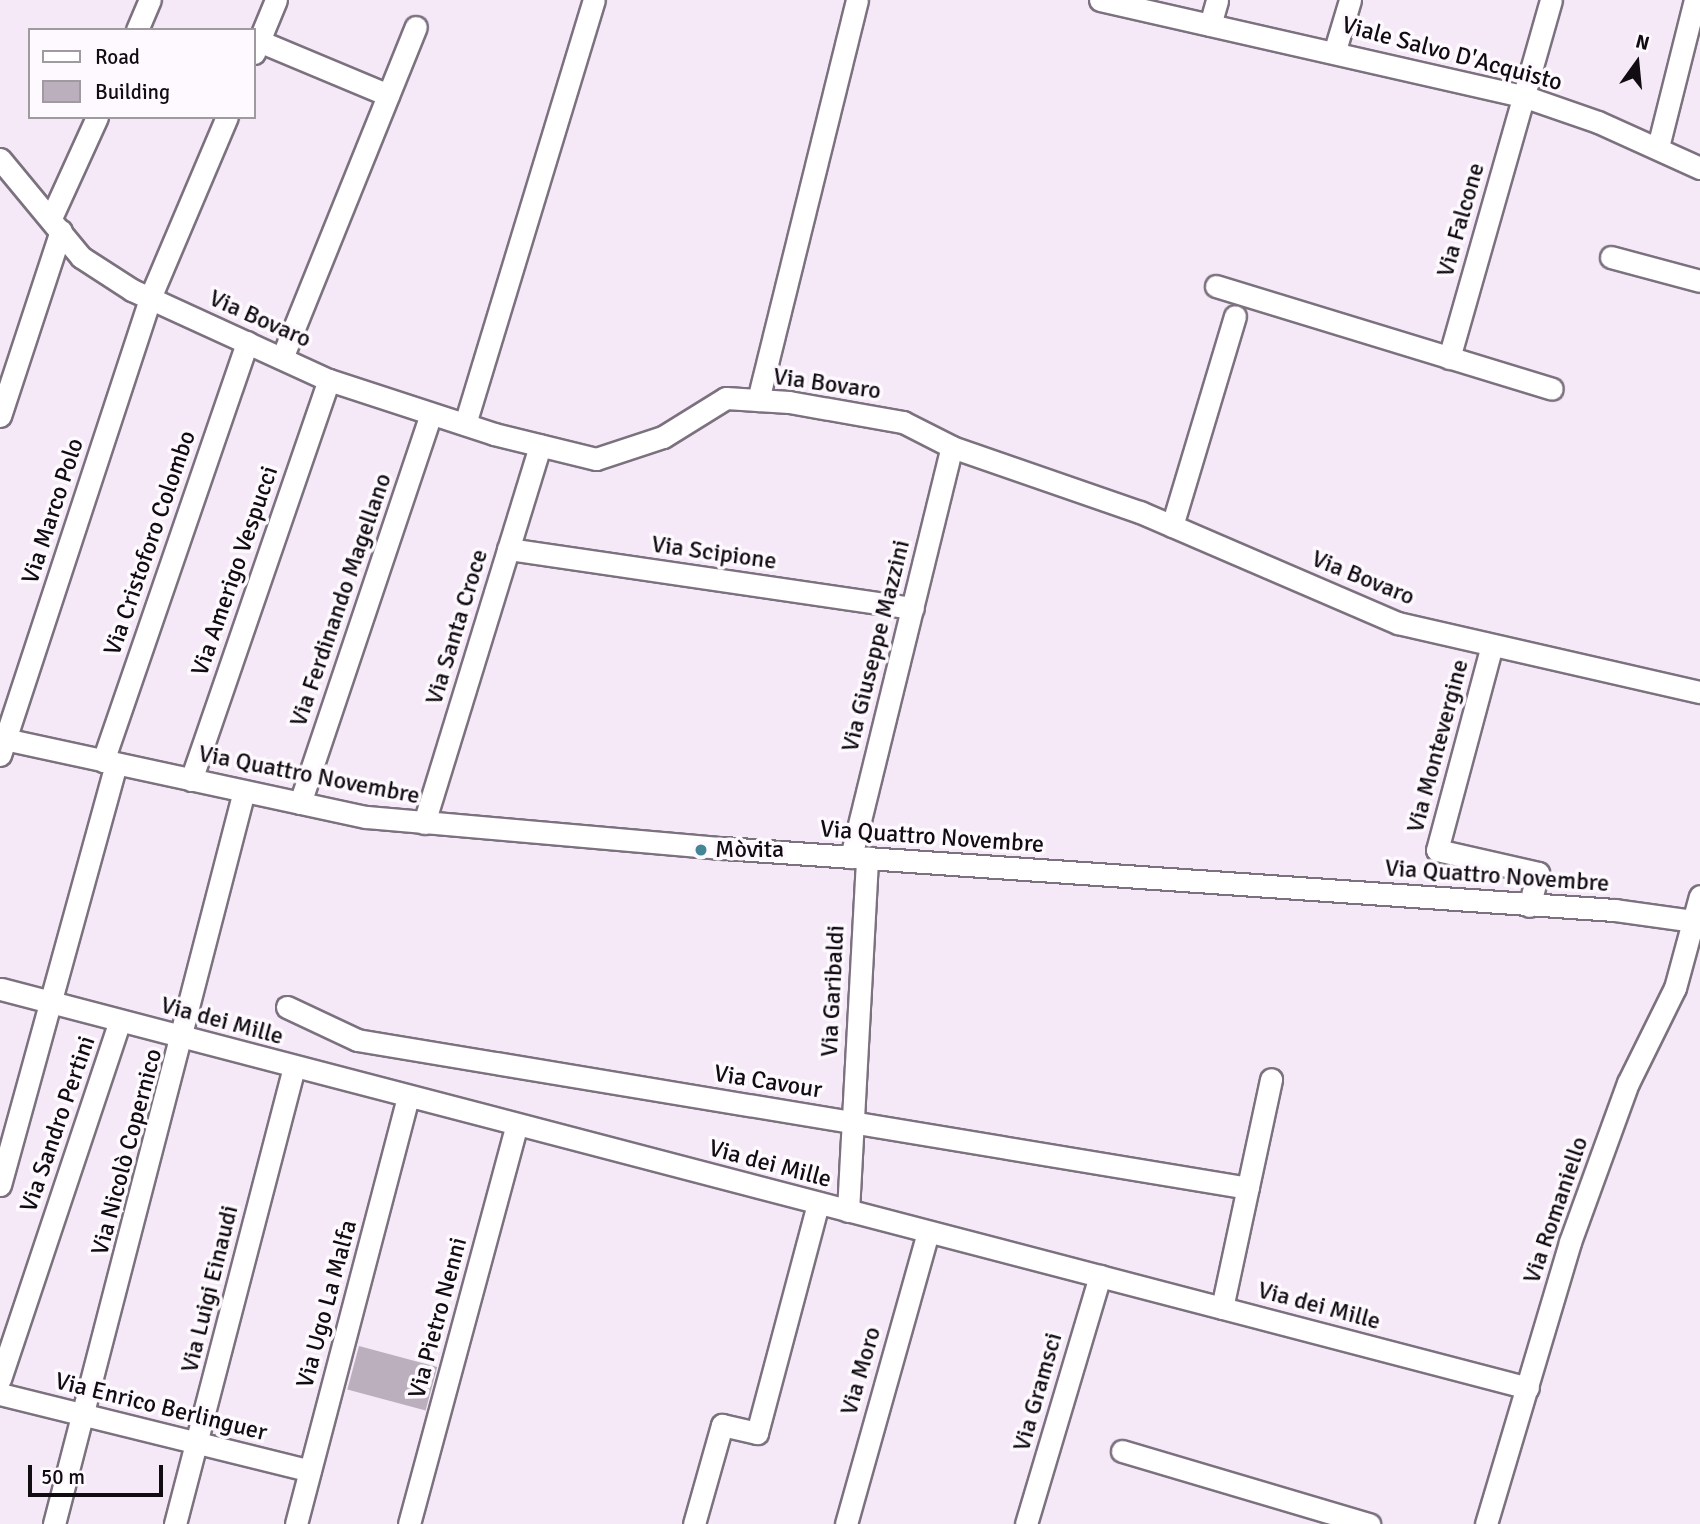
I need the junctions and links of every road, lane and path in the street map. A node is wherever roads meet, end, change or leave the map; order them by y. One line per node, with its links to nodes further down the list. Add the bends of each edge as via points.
1 (150, 0): 12 (street)
2 (276, 0): 13 (street)
3 (594, 0): 36 (street)
4 (857, 0): 33 (street)
5 (1100, 0): 10 (street, Viale Salvo D'Acquisto)
6 (1217, 0): 10 (street)
7 (1350, 0): 14 (street)
8 (1551, 0): 16 (street, Via Falcone)
9 (1695, 0): 19 (street)
10 (1210, 25): 14 (street, Viale Salvo D'Acquisto)
11 (416, 27): 15 (street)
12 (138, 28)
13 (256, 47): 15 (street)
14 (1335, 50): 16 (street, Viale Salvo D'Acquisto)
15 (388, 95): 29 (street)
16 (1524, 96): 19 (street, Viale Salvo D'Acquisto); 30 (street, Via Falcone)
17 (96, 119): 22 (street)
18 (226, 119): 26 (street, Via Marco Polo)
19 (1658, 147): 21 (street, Viale Salvo D'Acquisto)
20 (0, 159): 22 (street, Via Bovaro)
21 (1700, 169)
22 (56, 225): 26 (street, Via Bovaro, via 81,257); 35 (street)
23 (1611, 257): 24 (street)
24 (1700, 281)
25 (1216, 286): 30 (street)
26 (150, 298): 28 (street, Via Bovaro); 44 (street, Via Marco Polo)
27 (1235, 316): 39 (street)
28 (247, 342): 29 (street, Via Bovaro); 45 (street, Via Cristoforo Colombo)
29 (282, 358): 31 (street, Via Bovaro)
30 (1449, 358): 32 (street)
31 (330, 380): 34 (street, Via Bovaro); 46 (street, Via Amerigo Vespucci)
32 (1552, 389)
33 (758, 400): 37 (street, Via Bovaro, via 726,398 663,437 596,459); 38 (street, Via Bovaro, via 903,422)
34 (431, 414): 36 (street, Via Bovaro); 48 (street, Via Ferdinando Magellano)
35 (0, 416)
36 (465, 425): 37 (street, Via Bovaro)
37 (540, 445): 40 (street, Via Santa Croce)
38 (952, 447): 39 (street, Via Bovaro); 41 (street, Via Giuseppe Mazzini)
39 (1172, 526): 42 (street, Via Bovaro, via 1398,623)
40 (508, 549): 41 (street, Via Scipione); 49 (street, Via Santa Croce)
41 (913, 608): 50 (street, Via Giuseppe Mazzini)
42 (1492, 645): 43 (street, Via Bovaro); 52 (street, Via Montevergine, via 1437,850 1538,873)
43 (1700, 692)
44 (2, 744): 45 (street, Via Quattro Novembre)
45 (109, 762): 46 (street, Via Quattro Novembre); 55 (street, Via Cristoforo Colombo)
46 (191, 780): 47 (street, Via Quattro Novembre)
47 (244, 791): 48 (street, Via Quattro Novembre); 58 (street, Via Nicolò Copernico)
48 (300, 803): 49 (street, Via Quattro Novembre)
49 (424, 823): 50 (street, Via Quattro Novembre)
50 (859, 858): 52 (street, Via Quattro Novembre); 62 (street, Via Garibaldi)
51 (1700, 896): 53 (street, Via Romaniello)
52 (1529, 906): 53 (street, Via Quattro Novembre)
53 (1696, 921): 72 (street, Via Romaniello, via 1675,988 1628,1083 1570,1242)
54 (1, 989): 55 (street, Via dei Mille)
55 (53, 1003): 57 (street, Via dei Mille); 64 (street, Via Cristoforo Colombo)
56 (287, 1007): 62 (street, Via Cavour, via 357,1040)
57 (120, 1021): 58 (street, Via dei Mille); 71 (street, Via Sandro Pertini)
58 (183, 1039): 59 (street, Via dei Mille); 74 (street, Via Nicolò Copernico)
59 (294, 1067): 61 (street, Via dei Mille); 75 (street, Via Luigi Einaudi)
60 (1271, 1079): 65 (street)
61 (408, 1097): 63 (street, Via dei Mille); 77 (street, Via Ugo La Malfa)
62 (852, 1123): 65 (street, Via Cavour); 67 (street, Via Garibaldi)
63 (517, 1125): 66 (street, Via dei Mille); 81 (street, Via Pietro Nenni)
64 (0, 1185)
65 (1248, 1188): 70 (street)
66 (818, 1203): 67 (street, Via dei Mille); 82 (street, via 757,1433 722,1425)
67 (848, 1211): 68 (street, Via dei Mille)
68 (928, 1232): 69 (street, Via dei Mille); 83 (street, Via Moro)
69 (1100, 1276): 70 (street, Via dei Mille); 84 (street, Via Gramsci)
70 (1222, 1308): 72 (street, Via dei Mille)
71 (2, 1368)
72 (1528, 1388): 86 (street, Via Romaniello)
73 (0, 1394): 74 (street, Via Enrico Berlinguer)
74 (85, 1415): 75 (street, Via Enrico Berlinguer); 78 (street, Via Nicolò Copernico)
75 (197, 1444): 77 (street, Via Enrico Berlinguer); 79 (street, Via Luigi Einaudi)
76 (1122, 1451): 85 (street)
77 (310, 1471): 80 (street, Via Ugo La Malfa)
78 (54, 1524)
79 (175, 1524)
80 (296, 1524)
81 (409, 1524)
82 (694, 1524)
83 (846, 1524)
84 (1026, 1524)
85 (1368, 1524)
86 (1486, 1524)

